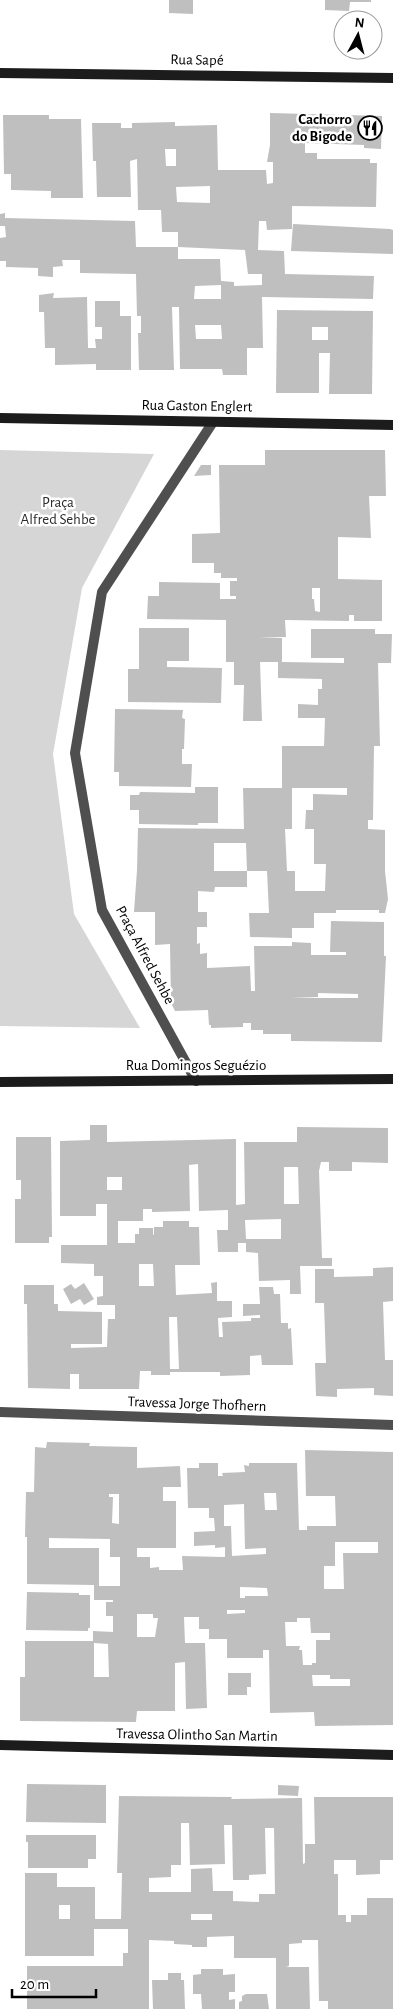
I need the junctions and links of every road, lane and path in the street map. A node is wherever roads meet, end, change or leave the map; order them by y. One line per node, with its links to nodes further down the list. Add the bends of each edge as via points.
1 (0, 73): 2 (street, Rua Sapé)
2 (393, 78)
3 (0, 418): 4 (street, Rua Gaston Englert)
4 (213, 422): 5 (street, Rua Gaston Englert); 7 (street, Praça Alfred Sehbe, via 102,592 76,753 102,910)
5 (393, 424)
6 (393, 1079): 7 (street, Rua Domingos Seguézio)
7 (196, 1081): 8 (street, Rua Domingos Seguézio)
8 (0, 1082)
9 (0, 1412): 10 (street, Travessa Jorge Thofhern)
10 (393, 1425)
11 (0, 1745): 12 (street, Travessa Olintho San Martin)
12 (393, 1754)

